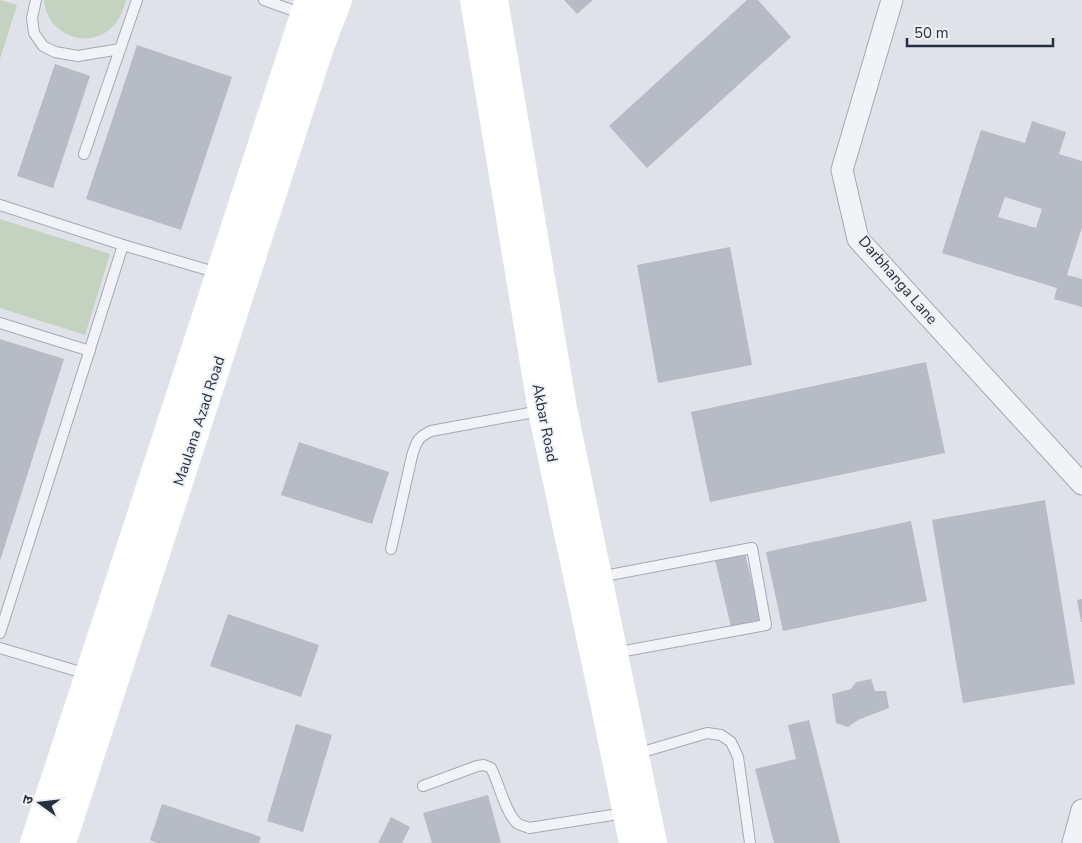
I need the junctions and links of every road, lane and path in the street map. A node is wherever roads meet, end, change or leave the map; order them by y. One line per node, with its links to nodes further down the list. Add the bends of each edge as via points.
1 (36, 0): 11 (lane, via 32,18 34,33 43,46 78,56)
2 (137, 0): 10 (lane)
3 (143, 0): 10 (lane)
4 (264, 0): 9 (lane)
5 (338, 0): 31 (main road, Maulana Azad Road)
6 (474, 0): 18 (main road, Akbar Road)
7 (494, 0): 18 (main road, Akbar Road)
8 (892, 0): 19 (street, Darbhanga Lane, via 842,170 858,239)
9 (307, 7): 15 (main road, Maulana Azad Road)
10 (132, 15): 11 (lane)
11 (120, 49): 12 (lane)
12 (84, 154)
13 (0, 205): 14 (lane)
14 (123, 245): 15 (lane); 17 (lane)
15 (219, 274): 25 (main road, Maulana Azad Road)
16 (0, 323): 17 (lane)
17 (90, 351): 22 (lane)
18 (552, 410): 20 (lane, via 431,431 421,436 412,456); 21 (main road, Akbar Road); 29 (main road, Akbar Road)
19 (1082, 484)
20 (391, 549)
21 (598, 577): 24 (main road, Akbar Road); 24 (lane, via 752,548 766,625)
22 (0, 633)
23 (0, 648): 25 (lane)
24 (614, 654): 26 (main road, Akbar Road)
25 (88, 675): 30 (main road, Maulana Azad Road)
26 (635, 754): 33 (main road, Akbar Road); 34 (lane, via 708,733 721,735 731,742 738,757)
27 (423, 786): 29 (lane, via 484,765 491,768 508,809 520,825 529,828)
28 (1082, 810): 35 (street)
29 (626, 813): 32 (main road, Akbar Road)
30 (34, 843)
31 (62, 843)
32 (633, 843)
33 (653, 843)
34 (750, 843)
35 (1073, 843)

